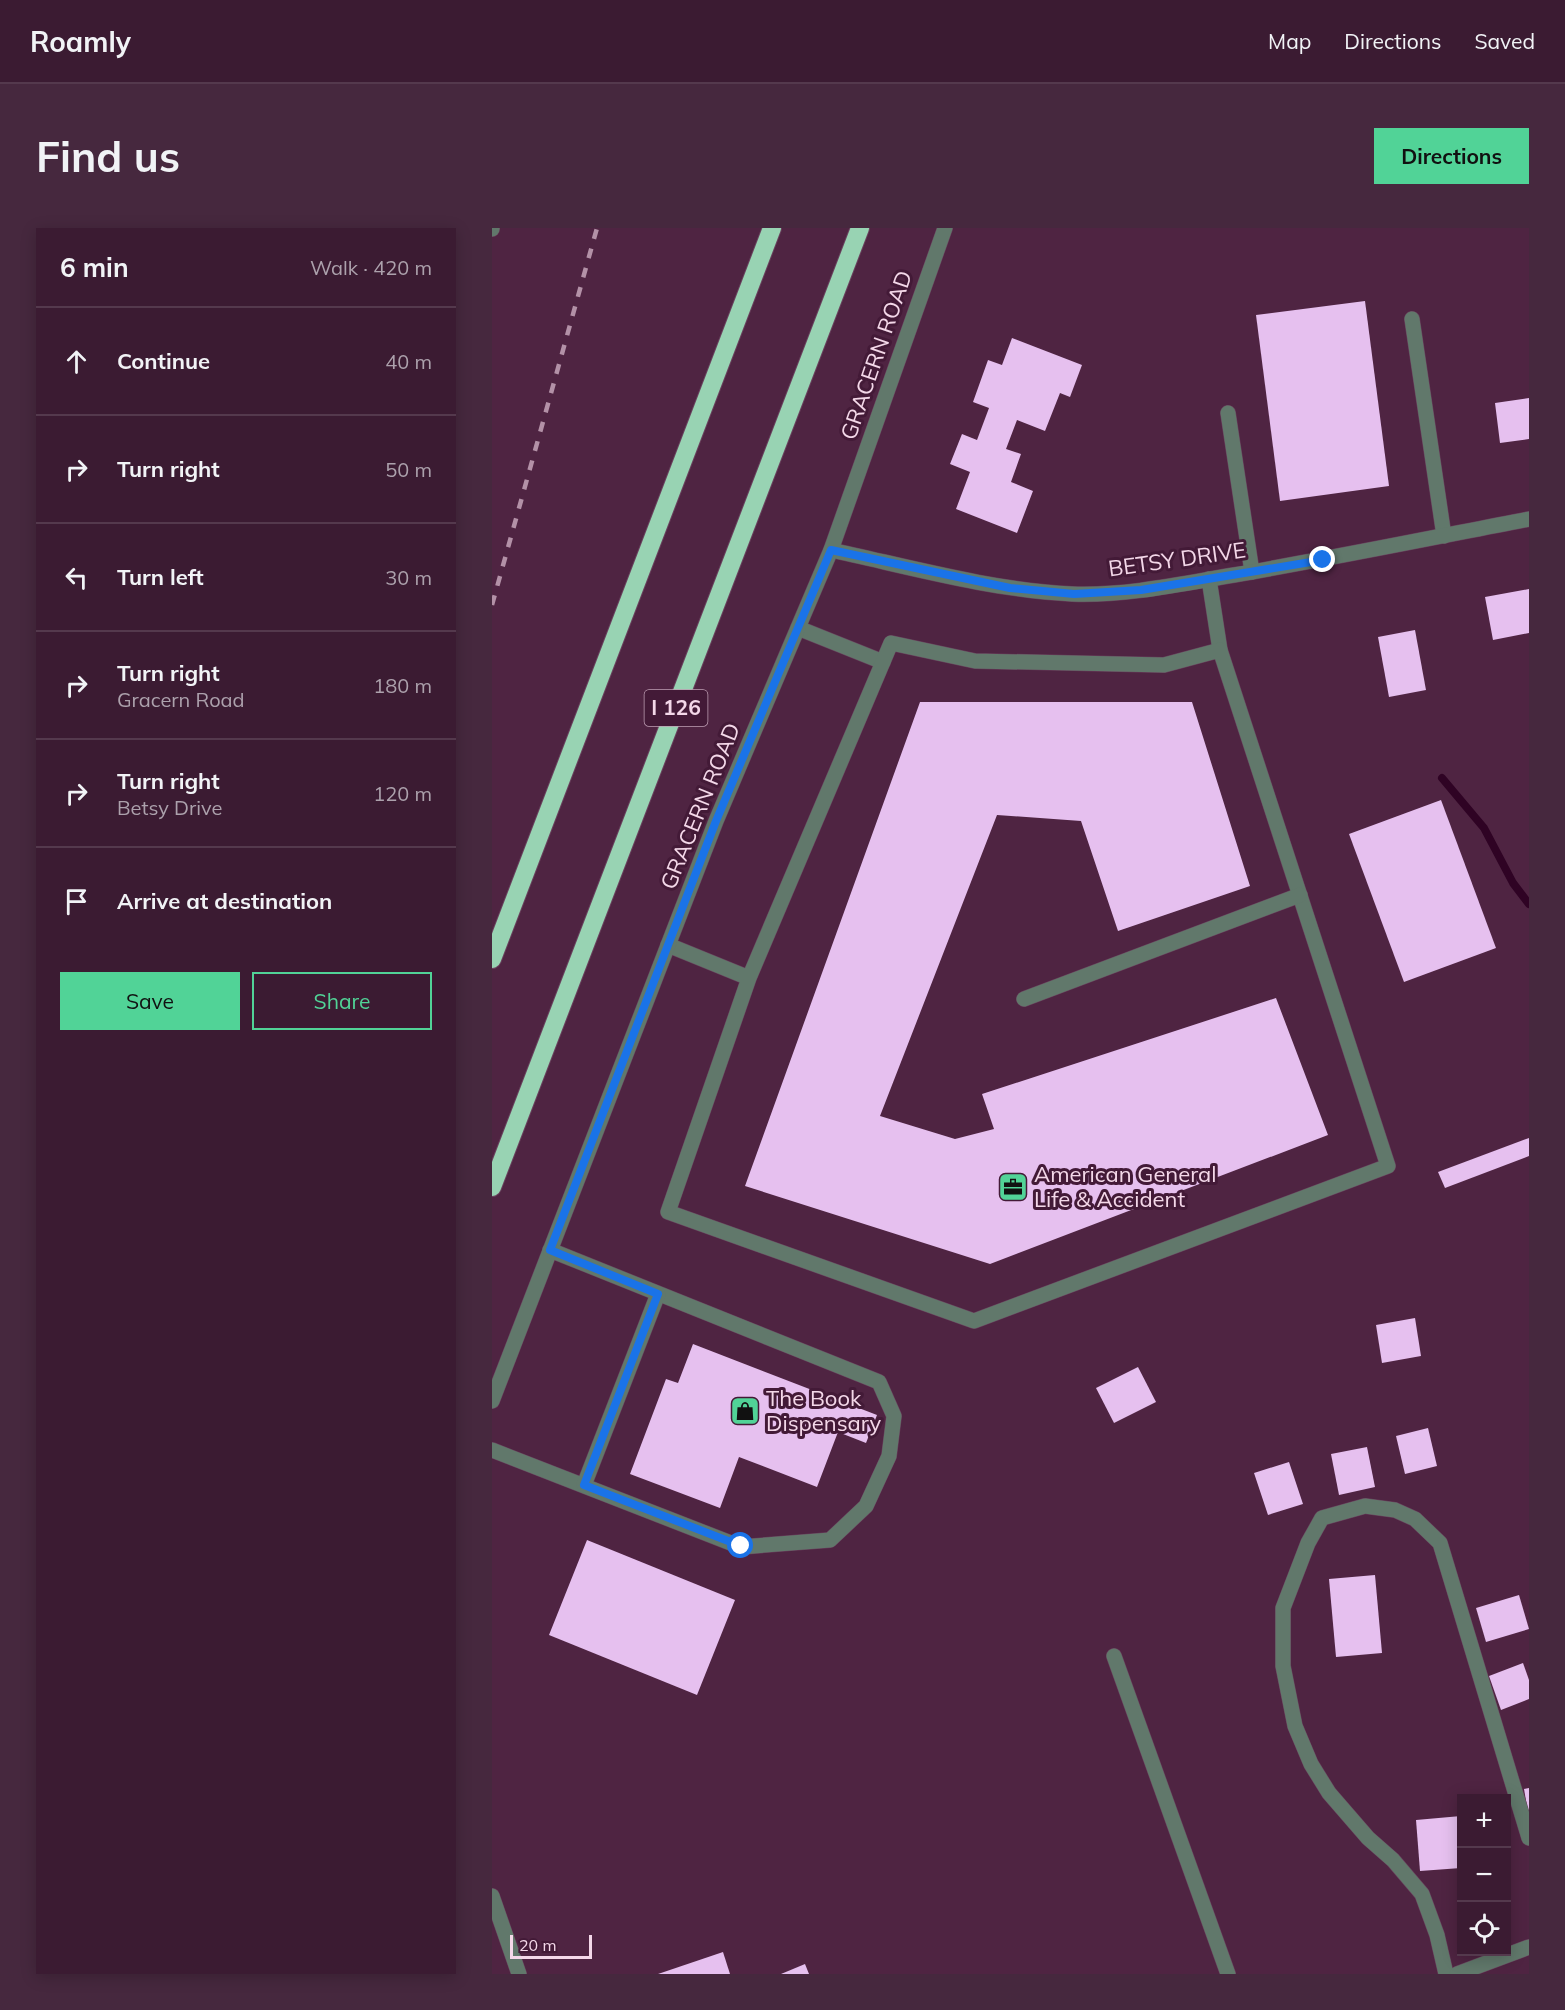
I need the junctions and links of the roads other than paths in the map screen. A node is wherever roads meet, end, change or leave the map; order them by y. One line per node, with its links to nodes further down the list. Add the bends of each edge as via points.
1 (760, 228): 7 (highway)
2 (772, 228): 7 (highway)
3 (860, 228): 21 (highway, I 126)
4 (945, 228): 10 (street, GRACERN ROAD)
5 (1412, 319): 9 (street)
6 (1228, 413): 11 (street)
7 (698, 423): 18 (highway)
8 (1529, 519): 9 (street, BETSY DRIVE)
9 (1444, 536): 11 (street, BETSY DRIVE)
10 (831, 550): 12 (street, BETSY DRIVE, via 1010,588 1074,594 1141,590); 13 (street, GRACERN ROAD)
11 (1252, 572): 12 (street, BETSY DRIVE)
12 (1209, 579): 14 (street)
13 (798, 628): 15 (street); 17 (street, GRACERN ROAD)
14 (1220, 650): 15 (street, via 1164,665 975,661 891,643); 16 (street)
15 (883, 662): 19 (street)
16 (1300, 895): 19 (street, via 1388,1166 974,1321 668,1212); 20 (street)
17 (668, 945): 19 (street); 22 (street, GRACERN ROAD)
18 (492, 959)
19 (749, 978)
20 (1023, 999)
21 (492, 1187)
22 (550, 1250): 23 (street); 24 (street, GRACERN ROAD)
23 (658, 1294): 26 (street); 26 (street, via 879,1382 894,1416 889,1456 866,1506 830,1539 741,1546)
24 (492, 1401)
25 (492, 1450): 26 (street)
26 (584, 1485)
27 (1114, 1656): 32 (street)
28 (1529, 1838): 33 (street, via 1440,1544 1415,1519 1395,1510 1365,1506 1322,1518 1283,1608 1283,1666 1295,1726 1311,1764 1329,1792 1422,1894)
29 (492, 1896): 31 (street)
30 (1529, 1947): 34 (street)
31 (519, 1974)
32 (1228, 1974)
33 (1446, 1974)
34 (1457, 1974)

